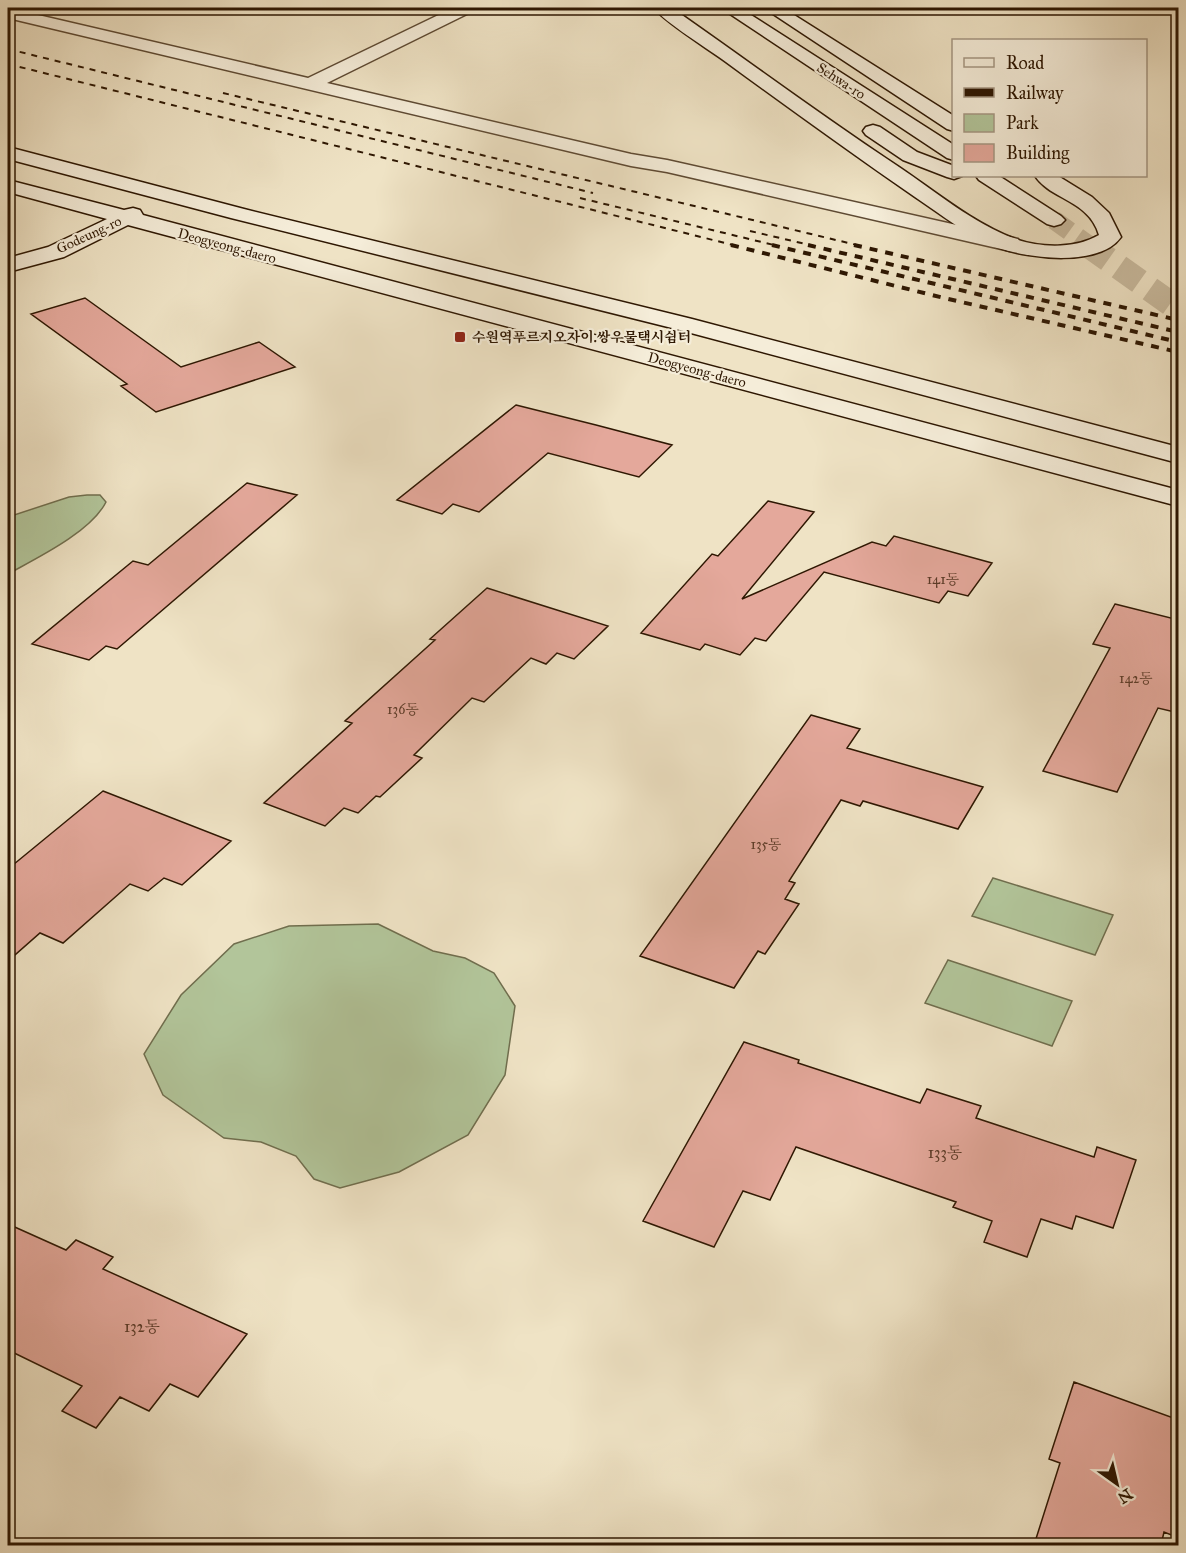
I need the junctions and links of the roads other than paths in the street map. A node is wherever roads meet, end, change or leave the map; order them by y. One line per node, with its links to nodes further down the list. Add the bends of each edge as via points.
1 (465, 8): 9 (main road)
2 (662, 8): 25 (main road, via 876,161 980,231)
3 (686, 8): 8 (main road)
4 (729, 8): 14 (main road, Sehwa-ro)
5 (772, 8): 12 (main road)
6 (789, 8): 10 (main road)
7 (8, 13): 9 (main road)
8 (764, 59)
9 (308, 85): 25 (main road)
10 (952, 112)
11 (861, 124): 15 (main road, via 910,156)
12 (952, 124)
13 (8, 153): 21 (main road, Deogyeong-daero)
14 (952, 153)
15 (952, 172)
16 (963, 177): 22 (main road)
17 (988, 177): 22 (main road)
18 (1007, 177): 22 (main road)
19 (1046, 177): 25 (main road, via 1097,213 1108,225 1110,237 1098,246 1075,251)
20 (8, 186): 23 (main road, Deogyeong-daero)
21 (167, 196): 23 (main road, Godeung-ro); 27 (main road, Deogyeong-daero, via 684,324)
22 (1025, 201): 24 (main road)
23 (125, 218): 26 (main road, Godeung-ro, via 56,252); 28 (main road, Deogyeong-daero)
24 (1054, 220)
25 (1010, 244)
26 (8, 265)
27 (1179, 455)
28 (1179, 498)

